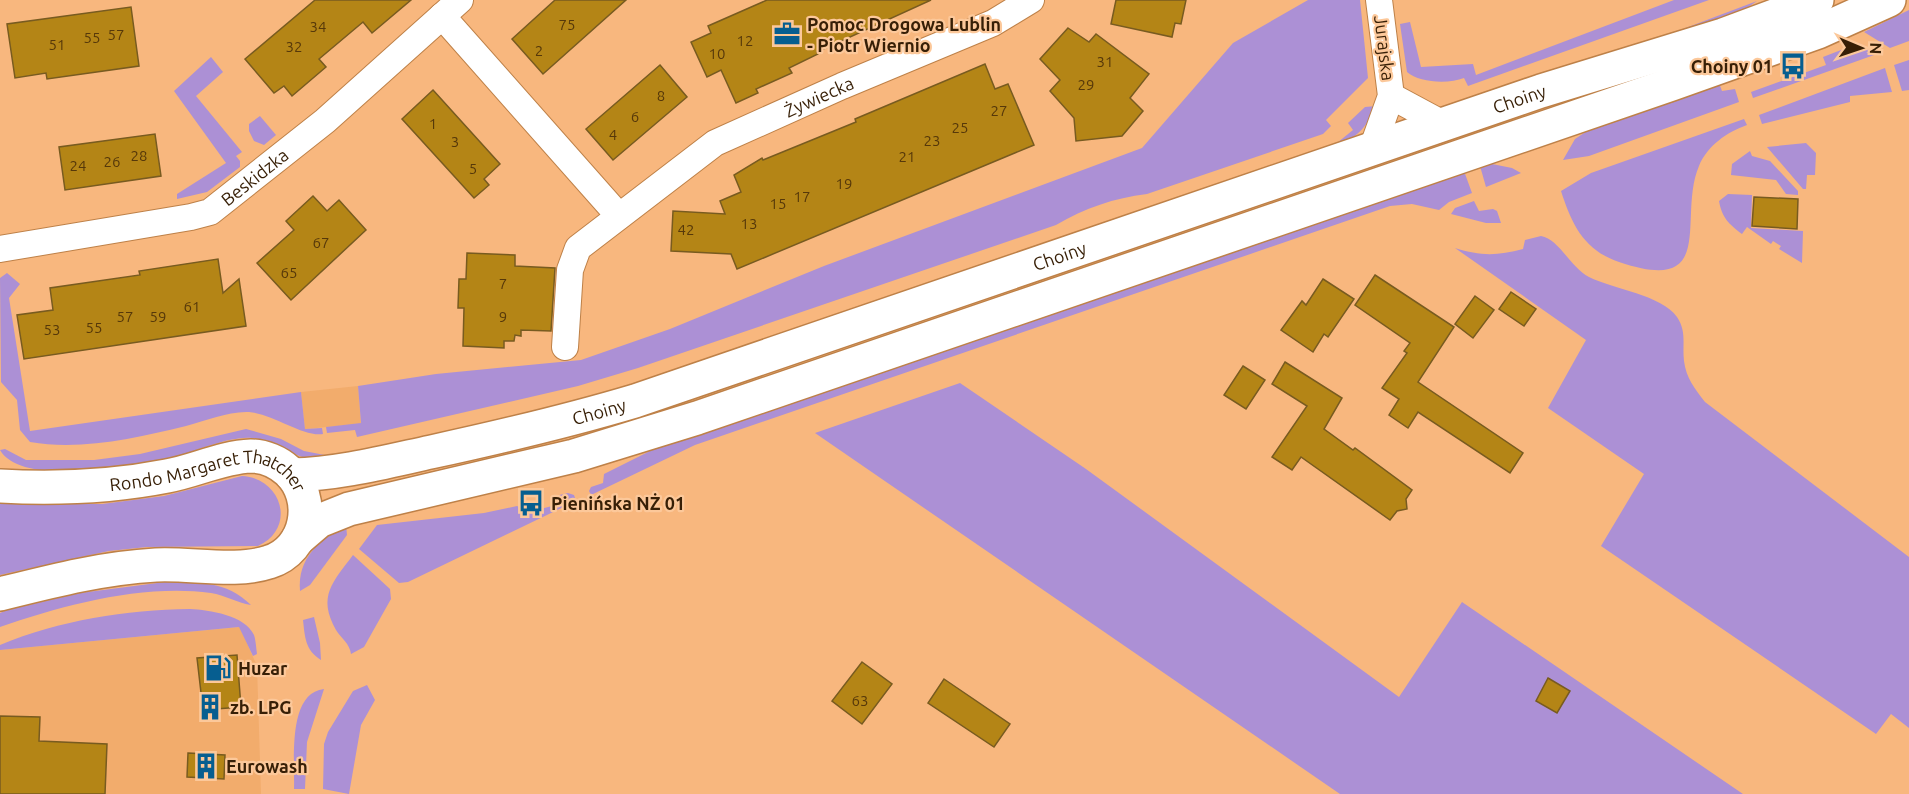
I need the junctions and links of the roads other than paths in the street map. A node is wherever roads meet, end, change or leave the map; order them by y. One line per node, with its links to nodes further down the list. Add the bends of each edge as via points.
1 (1031, 0): 9 (street, Żywiecka, via 993,23 715,143)
2 (1379, 0): 6 (street, Jurajska)
3 (1817, 0): 7 (street, Choiny, via 1723,35)
4 (1889, 0): 14 (street, Choiny, via 1808,36 652,433 574,456 334,514)
5 (451, 8): 9 (street); 10 (street, Beskidzka, via 325,121 210,212)
6 (1391, 96): 7 (street, Jurajska); 8 (street, Jurajska)
7 (1445, 125): 8 (street, Choiny)
8 (1371, 149): 12 (street, Choiny, via 598,412 372,465)
9 (620, 216): 11 (street, Żywiecka, via 578,248 570,270)
10 (0, 249)
11 (565, 346)
12 (292, 475): 13 (street, Rondo Margaret Thatcher, via 273,461 251,456 166,477 107,486); 14 (street, Rondo Margaret Thatcher, via 301,487 306,506)
13 (0, 486)
14 (298, 539): 15 (street, via 282,556 255,565 120,567)
15 (0, 594)

